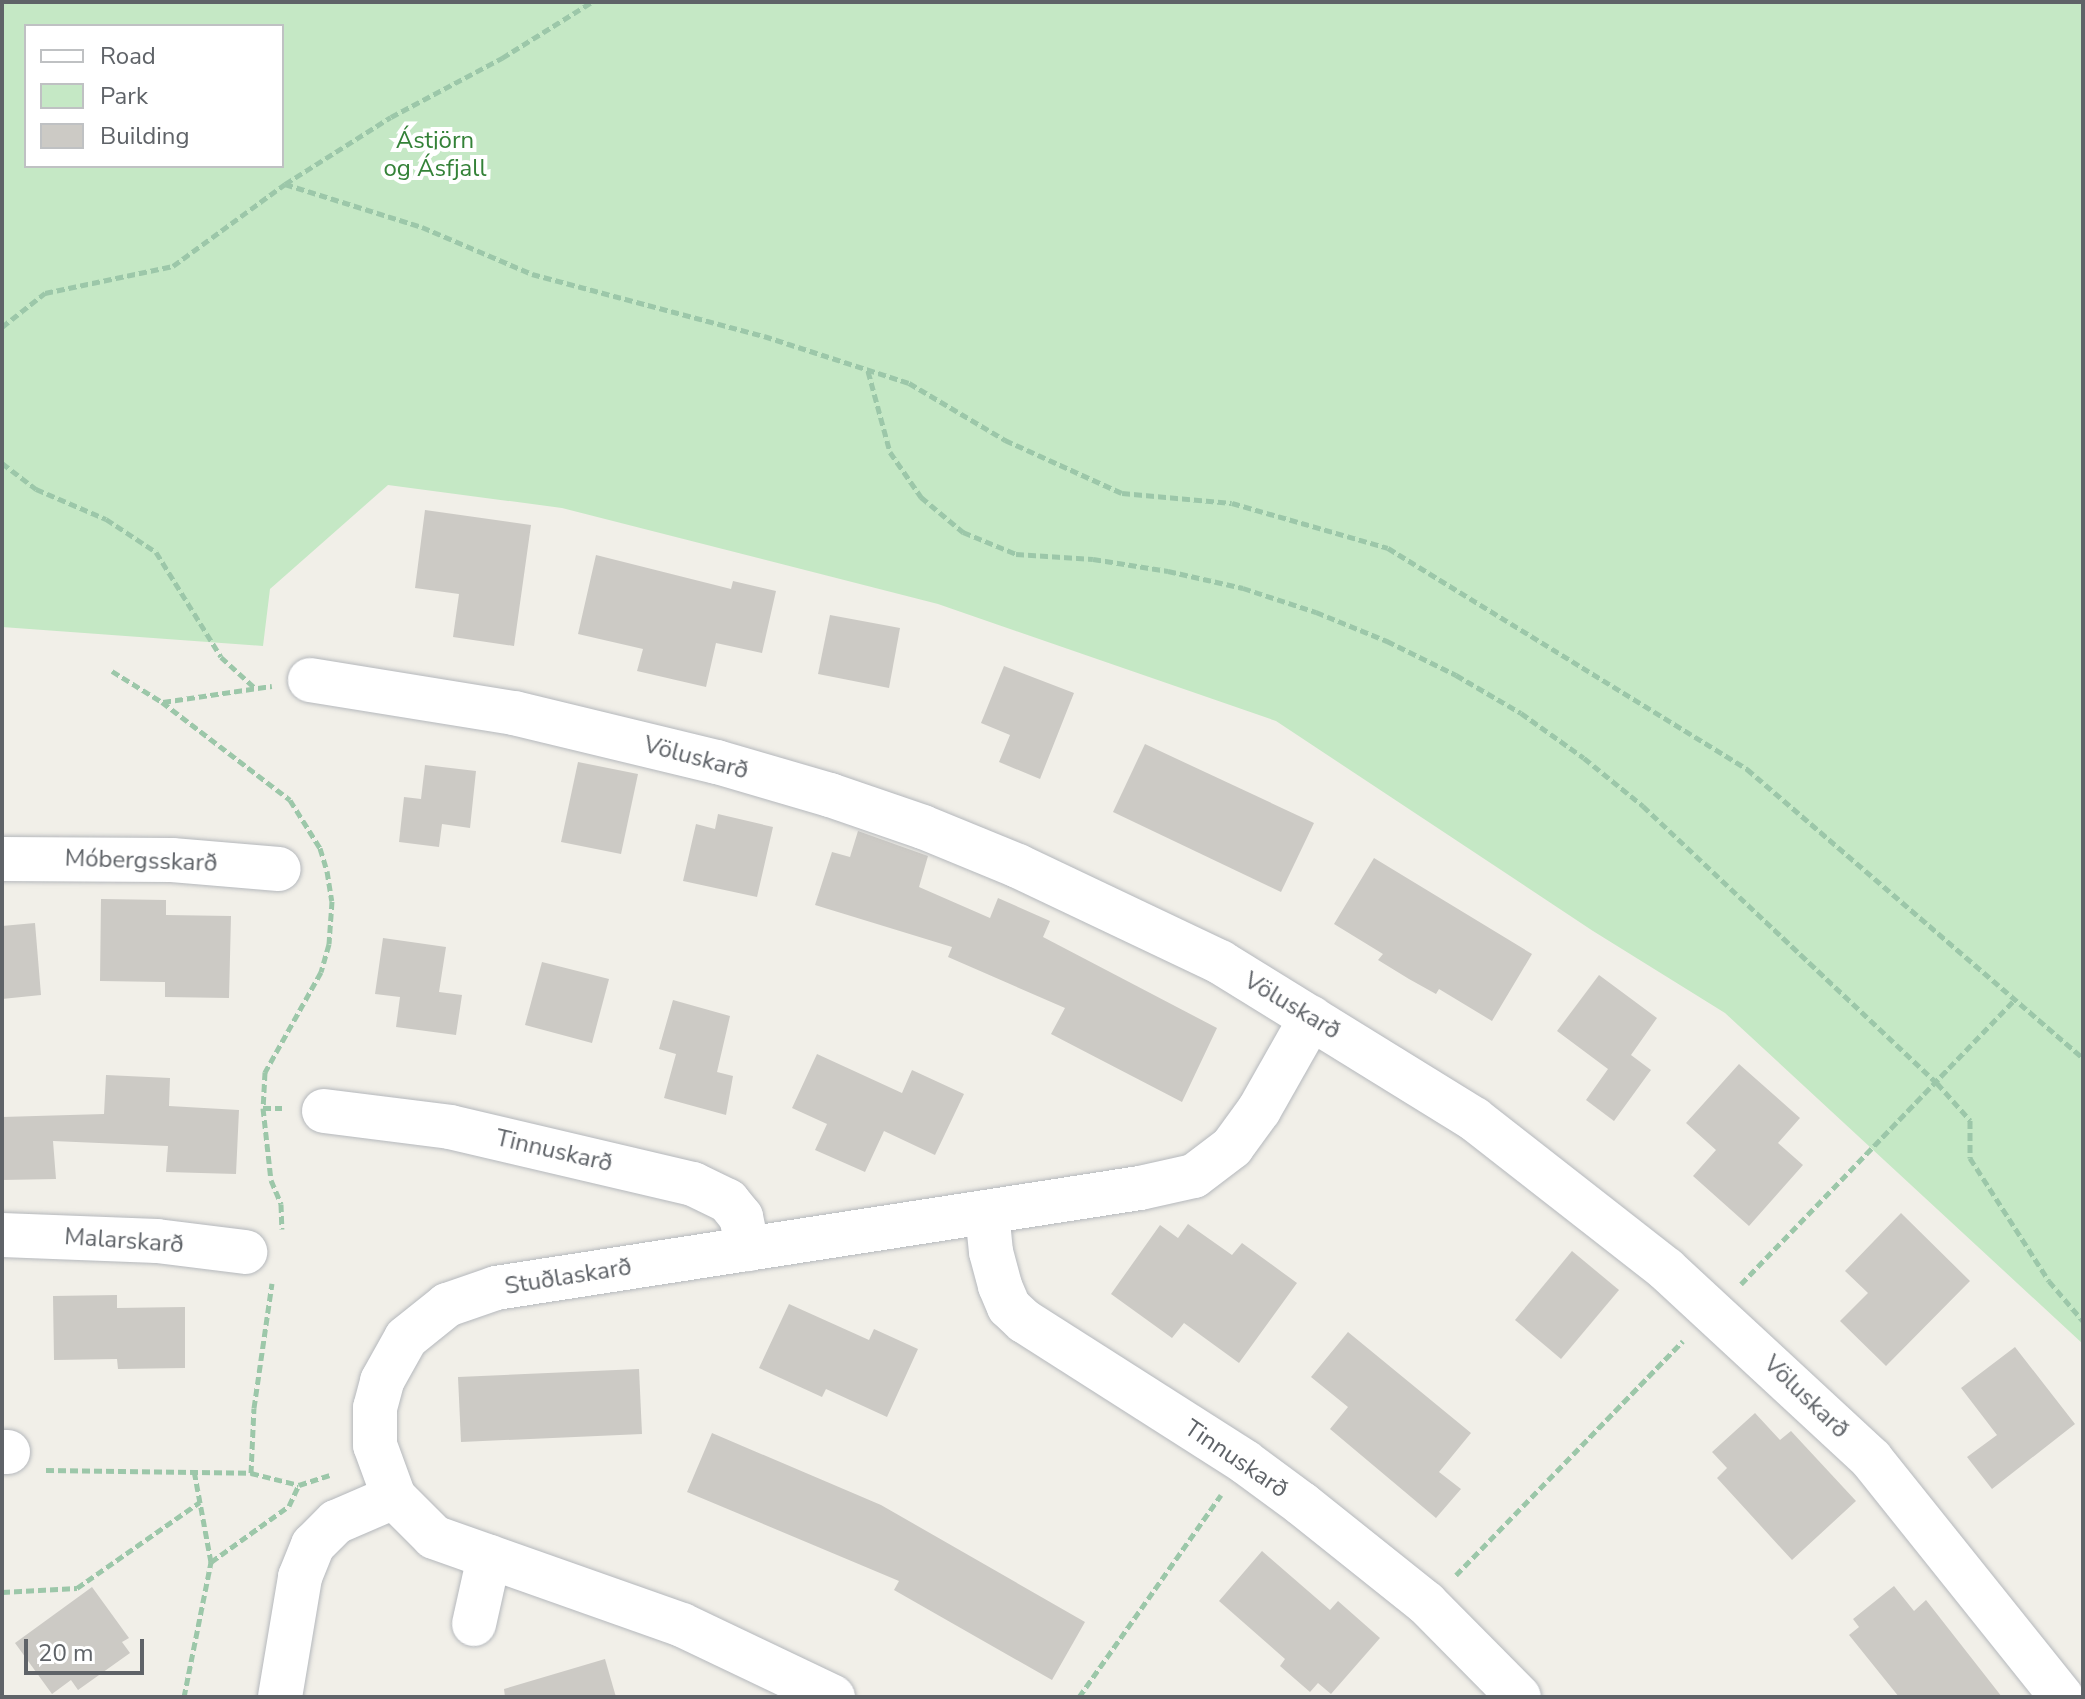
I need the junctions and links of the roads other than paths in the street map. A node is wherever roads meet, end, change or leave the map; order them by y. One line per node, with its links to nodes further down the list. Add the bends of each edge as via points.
1 (310, 680): 4 (street, Völuskarð, via 514,713 830,795 923,827 1118,912 1220,962)
2 (2, 859): 3 (street, Móbergsskarð, via 156,860)
3 (279, 869)
4 (1311, 1018): 6 (street, Stuðlaskarð, via 1232,1147 1194,1176); 16 (street, Völuskarð, via 1474,1119 1714,1311 1871,1459)
5 (324, 1111): 8 (street, Tinnuskarð, via 450,1127 693,1184 728,1201 741,1217)
6 (987, 1212): 8 (street, Stuðlaskarð); 15 (street, Tinnuskarð, via 1000,1286 1009,1307 1024,1321 1302,1504 1426,1603)
7 (2, 1235): 9 (street, Malarskarð, via 157,1241)
8 (748, 1249): 10 (street, Stuðlaskarð, via 496,1288 447,1305 406,1338 392,1359 375,1408 373,1427)
9 (245, 1252)
10 (387, 1478): 11 (street, via 434,1537); 13 (street, via 313,1545 300,1577)
11 (489, 1557): 12 (street); 14 (street, via 682,1625)
12 (474, 1624)
13 (280, 1697)
14 (833, 1697)
15 (1519, 1697)
16 (2062, 1697)

